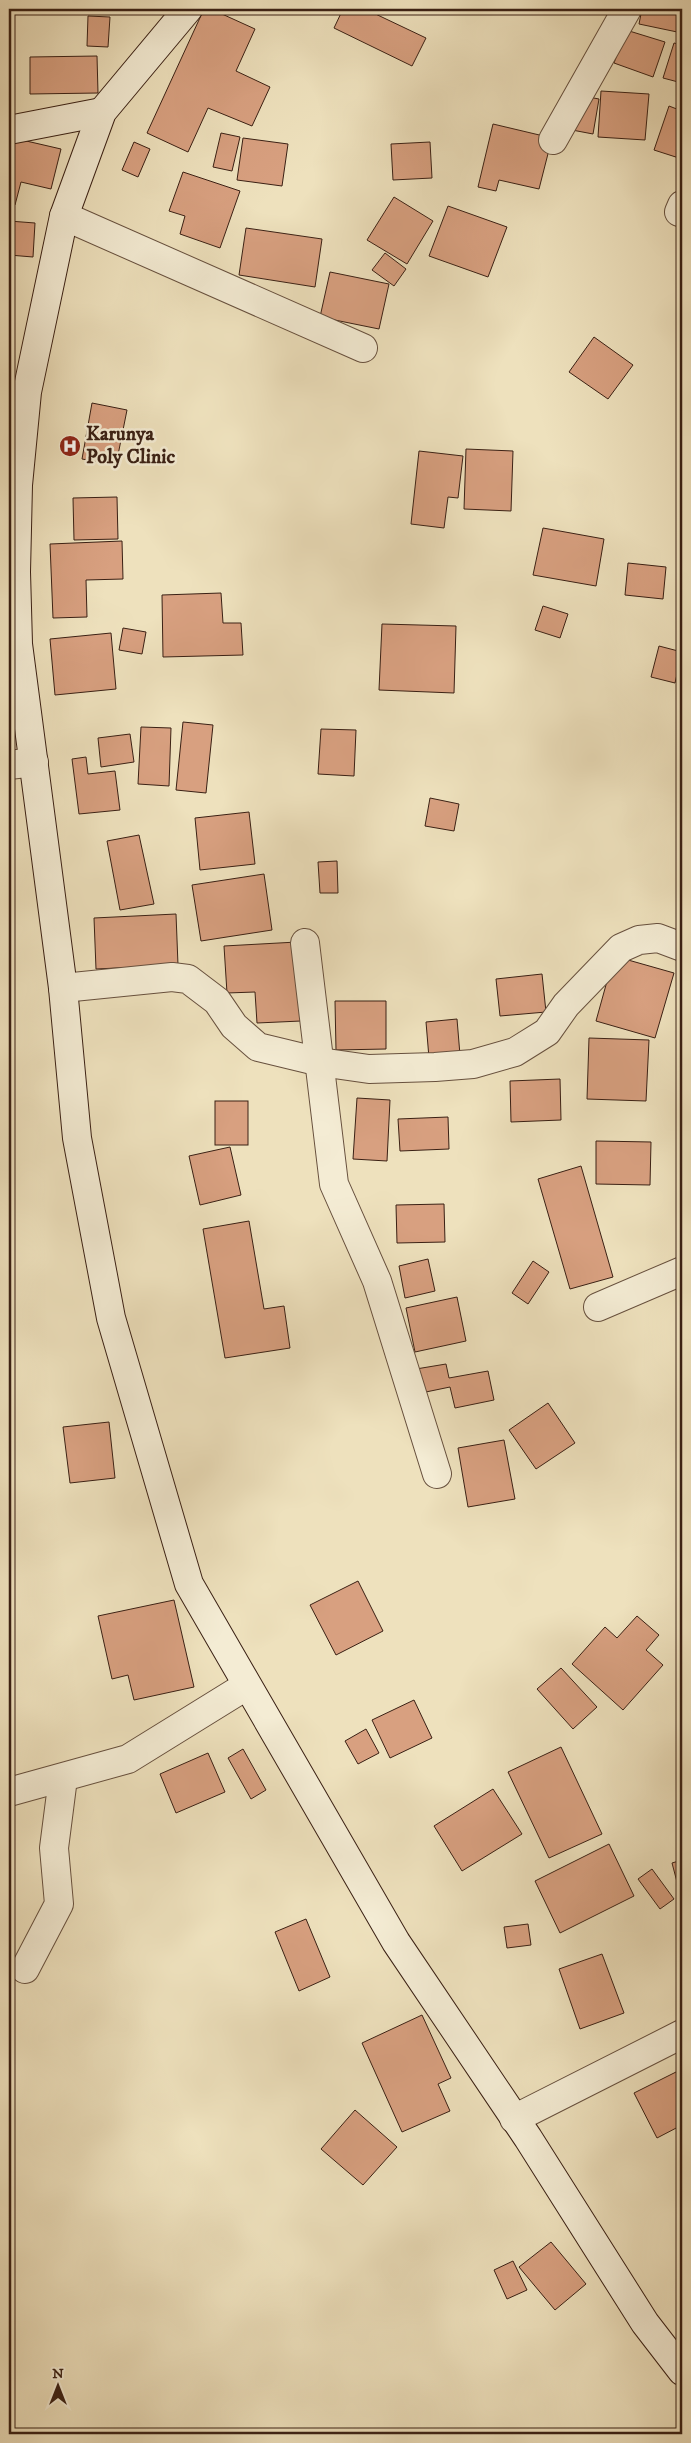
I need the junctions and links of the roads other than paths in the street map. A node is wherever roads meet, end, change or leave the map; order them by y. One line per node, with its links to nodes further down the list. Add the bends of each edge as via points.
1 (188, 9): 3 (street)
2 (627, 9): 5 (street)
3 (102, 112): 4 (street); 6 (street)
4 (9, 130)
5 (553, 140)
6 (64, 216): 7 (street); 8 (street, via 27,392 18,485)
7 (363, 348)
8 (14, 645): 9 (street)
9 (22, 764): 12 (street)
10 (305, 943): 13 (street)
11 (682, 947): 13 (street, via 658,938 639,940 621,948 566,1005 546,1032 515,1052 473,1064 435,1067 369,1068)
12 (63, 988): 13 (street, via 172,977 188,979 217,1002 234,1026 258,1047); 17 (street, via 77,1138 111,1318 189,1584)
13 (320, 1062): 16 (street, via 334,1184 376,1280)
14 (682, 1271): 15 (street)
15 (598, 1308)
16 (437, 1474)
17 (246, 1686): 18 (street, via 128,1759); 22 (street, via 396,1942)
18 (63, 1778): 19 (street); 20 (street, via 54,1848 59,1904)
19 (9, 1792)
20 (25, 1969)
21 (682, 2034): 22 (street)
22 (514, 2120): 23 (street, via 645,2324)
23 (682, 2370)

